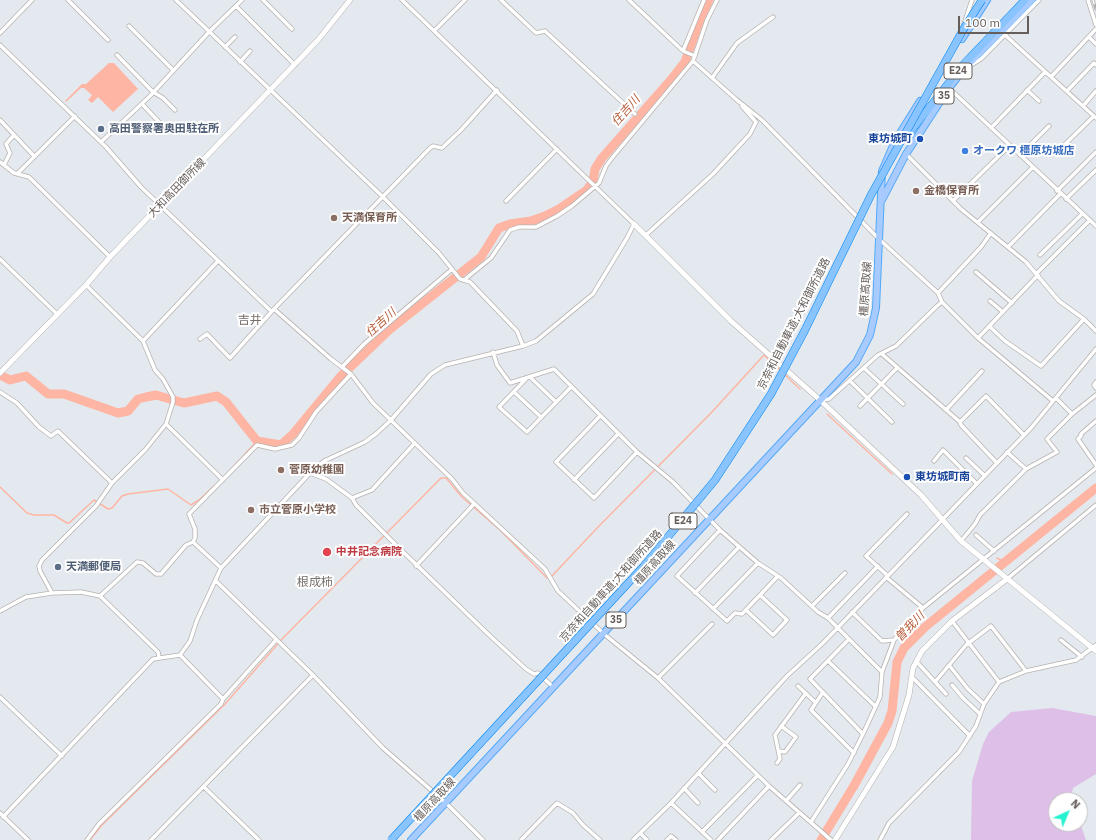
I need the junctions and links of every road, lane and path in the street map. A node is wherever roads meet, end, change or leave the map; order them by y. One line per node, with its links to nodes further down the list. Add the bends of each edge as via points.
1 (32, 0): 30 (street)
2 (68, 0): 34 (street)
3 (176, 0): 29 (street)
4 (242, 0): 21 (street)
5 (263, 0): 26 (street)
6 (350, 0): 46 (street, 大和高田御所線)
7 (402, 0): 28 (street)
8 (465, 0): 28 (street)
9 (501, 0): 64 (street, via 536,33 545,31)
10 (628, 0): 40 (street)
11 (704, 0): 40 (street)
12 (717, 0): 42 (street)
13 (972, 0): 35 (street)
14 (982, 0): 74 (highway, E24, bridge)
15 (987, 0): 35 (main road, 橿原高取線 / 35)
16 (1022, 0): 23 (highway)
17 (1025, 0): 23 (highway, E24)
18 (1032, 0): 47 (main road, 橿原高取線 / 35)
19 (1039, 0): 31 (street)
20 (1088, 0): 25 (street)
21 (236, 6): 29 (street); 46 (street)
22 (773, 17): 51 (street, via 737,42)
23 (1004, 23): 74 (highway, E24, bridge, via 963,65)
24 (129, 26): 48 (street)
25 (1096, 26)
26 (292, 29)
27 (1096, 29): 33 (street)
28 (435, 30): 53 (street)
29 (209, 32): 38 (street); 48 (street)
30 (0, 33)
31 (1005, 35): 47 (street, via 981,59); 49 (street)
32 (235, 37): 38 (street)
33 (1089, 37): 36 (street); 50 (street)
34 (108, 40)
35 (960, 41): 93 (main road, 橿原高取線 / 35, via 889,153 882,171)
36 (1096, 44)
37 (0, 46): 65 (street)
38 (225, 47): 44 (street)
39 (250, 51): 44 (street)
40 (683, 51): 42 (street)
41 (117, 55): 58 (street)
42 (695, 56): 43 (street)
43 (693, 61): 51 (street); 86 (street, via 612,158)
44 (240, 62): 55 (street)
45 (1095, 62): 56 (street)
46 (295, 65): 55 (street, 大和高田御所線)
47 (965, 68): 52 (main road, 橿原高取線 / 35)
48 (174, 70): 58 (street)
49 (1045, 72): 50 (street); 54 (street)
50 (1051, 77): 56 (street)
51 (712, 78): 59 (street)
52 (949, 88): 70 (street); 77 (main road, 橿原高取線 / 35)
53 (497, 90): 75 (street); 88 (street, via 442,148 430,148)
54 (1027, 90): 60 (street); 70 (street)
55 (270, 91): 88 (street); 92 (street, 大和高田御所線)
56 (1067, 91): 62 (street)
57 (1096, 91): 62 (street)
58 (154, 92): 61 (street); 63 (street)
59 (738, 100): 100 (street, via 756,122 750,134 713,174); 101 (street, via 762,120)
60 (1039, 101)
61 (142, 104): 68 (street); 72 (street)
62 (1082, 106): 66 (street)
63 (175, 110)
64 (635, 114)
65 (75, 116): 72 (street); 79 (street)
66 (1095, 117): 78 (street)
67 (0, 120): 71 (street)
68 (160, 123)
69 (1049, 126): 80 (street)
70 (991, 128): 73 (street)
71 (14, 135): 79 (street); 82 (street, via 6,144 10,153)
72 (101, 142): 92 (street)
73 (1009, 146): 80 (street); 91 (street)
74 (898, 148): 272 (highway, 京奈和自動車道;大和御所道路 / E24, bridge, via 855,225 778,382 715,480 643,568)
75 (557, 149): 86 (street); 90 (street)
76 (1096, 152): 87 (street)
77 (906, 154): 91 (street); 93 (main road, 橿原高取線 / 35)
78 (1056, 154)
79 (34, 156): 85 (street)
80 (1020, 156): 83 (street)
81 (0, 162): 82 (street)
82 (4, 165): 85 (street)
83 (1033, 167): 87 (street); 96 (street)
84 (1096, 170): 89 (street)
85 (18, 173): 104 (street, via 32,180)
86 (595, 186): 97 (street); 110 (street, via 572,206 536,227 510,230 491,258)
87 (1059, 192): 89 (street); 102 (street)
88 (382, 196): 107 (street, via 439,252); 116 (street)
89 (1066, 199): 94 (street)
90 (506, 201)
91 (953, 201): 96 (street)
92 (160, 206): 104 (street, 大和高田御所線); 106 (street)
93 (879, 209): 101 (main road, 橿原高取線 / 35)
94 (1082, 214): 95 (street); 103 (street)
95 (1090, 220): 98 (street); 109 (street)
96 (978, 222): 99 (street)
97 (634, 224): 100 (street); 125 (street, via 594,294 536,341)
98 (1096, 226)
99 (991, 233): 102 (street); 112 (street)
100 (646, 235): 146 (street, via 732,321)
101 (879, 239): 112 (street); 146 (main road, 橿原高取線 / 35, via 876,308 870,335 856,362)
102 (1008, 247): 109 (street)
103 (1040, 255)
104 (110, 257): 111 (street, 大和高田御所線)
105 (0, 259): 118 (street)
106 (218, 261): 116 (street); 124 (street)
107 (452, 270): 110 (street); 129 (street, via 364,344)
108 (976, 272): 115 (street)
109 (1037, 274): 115 (street); 119 (street, via 1059,301)
110 (464, 280): 125 (street, via 470,282 517,331)
111 (86, 285): 118 (street, 大和高田御所線); 124 (street)
112 (938, 293): 114 (street)
113 (990, 301): 117 (street)
114 (942, 302): 122 (street); 128 (street, via 896,346)
115 (1012, 303): 117 (street)
116 (273, 310): 123 (street, via 230,358 207,334); 129 (street)
117 (1003, 312): 120 (street)
118 (57, 314): 133 (street, 大和高田御所線)
119 (1084, 319): 120 (street, via 1041,366 1005,341); 121 (street)
120 (989, 326): 122 (street)
121 (1096, 331)
122 (978, 338): 145 (street)
123 (200, 339)
124 (143, 341): 158 (street, via 155,370 173,396)
125 (523, 346): 127 (street)
126 (1096, 350): 145 (street)
127 (493, 352): 135 (street, via 497,365 510,383); 154 (street, via 445,365 431,374)
128 (882, 354): 130 (street); 131 (street)
129 (342, 367): 134 (street)
130 (864, 368): 136 (street); 138 (street)
131 (897, 368): 138 (street); 150 (street)
132 (982, 371): 150 (street)
133 (0, 372)
134 (352, 374): 154 (street, via 373,402); 171 (street, via 316,412 292,445 275,449 257,445)
135 (529, 378): 139 (street, via 554,370); 142 (street); 147 (street)
136 (850, 381): 144 (street); 146 (street, via 830,399)
137 (1096, 382): 140 (street)
138 (882, 384): 144 (street); 148 (street)
139 (571, 387): 147 (street); 152 (street)
140 (1096, 388)
141 (0, 392): 173 (street, via 17,404 51,436 58,431)
142 (514, 392): 153 (street); 153 (street, via 500,407 527,432)
143 (1096, 395): 151 (street)
144 (868, 399): 149 (street); 156 (street)
145 (1055, 399): 151 (street); 160 (street)
146 (820, 400): 179 (main road, 橿原高取線 / 35); 180 (street)
147 (556, 402): 153 (street)
148 (903, 404)
149 (860, 406)
150 (946, 410): 157 (street)
151 (1072, 414): 168 (street, via 1047,439 1057,452)
152 (600, 416): 159 (street); 172 (street, via 556,462)
153 (541, 417)
154 (391, 420): 161 (street); 169 (street, via 365,442 324,461)
155 (1096, 421): 167 (street, via 1078,439)
156 (892, 422)
157 (960, 422): 160 (street, via 986,396); 166 (street)
158 (166, 424): 171 (street); 173 (street, via 145,450)
159 (618, 434): 162 (street); 172 (street)
160 (1024, 435): 163 (street)
161 (414, 444): 175 (street, via 372,490); 176 (street, via 452,479)
162 (637, 452): 172 (street, via 594,498); 179 (street, via 657,468)
163 (1007, 452): 166 (street); 168 (street)
164 (966, 458): 170 (street)
165 (934, 460): 174 (street, via 944,450)
166 (996, 462): 170 (street)
167 (1096, 467): 186 (street)
168 (1026, 469): 183 (street, via 980,515)
169 (310, 473): 175 (street, via 326,479); 191 (street)
170 (984, 475): 174 (street)
171 (223, 480): 184 (street, via 189,514 195,530)
172 (574, 480)
173 (112, 483): 197 (street, via 96,506 42,560 39,566)
174 (976, 483): 180 (street)
175 (352, 498): 189 (street)
176 (473, 505): 189 (street); 211 (street, via 545,569 558,591)
177 (1096, 505): 195 (street)
178 (908, 514): 190 (street, via 866,556)
179 (708, 519): 181 (street); 211 (main road, 橿原高取線 / 35)
180 (943, 519): 183 (street); 194 (street)
181 (720, 530): 185 (street); 198 (street, via 677,576)
182 (976, 535): 186 (street)
183 (961, 541): 187 (street)
184 (193, 542): 191 (street); 200 (street, via 186,545 161,574 156,574 138,562)
185 (739, 547): 188 (street); 198 (street)
186 (994, 551): 187 (street)
187 (984, 561): 195 (street); 202 (street)
188 (758, 563): 193 (street); 203 (street)
189 (416, 566): 233 (street, via 526,669 534,674 538,673)
190 (878, 566): 194 (street); 207 (street)
191 (221, 568): 196 (street)
192 (845, 573): 201 (street)
193 (778, 576): 199 (street); 201 (street)
194 (887, 576): 202 (street); 206 (street)
195 (1006, 578): 208 (street); 217 (street)
196 (216, 581): 215 (street); 218 (street, via 190,641)
197 (52, 593): 200 (street, via 81,592); 205 (street, via 26,597)
198 (695, 593): 203 (street)
199 (760, 595): 204 (street); 204 (street, via 787,620 773,635)
200 (100, 596): 219 (street, via 158,652)
201 (812, 606): 207 (street)
202 (923, 608): 213 (street)
203 (713, 609): 204 (street, via 727,621 735,612 742,614)
204 (746, 610)
205 (0, 611)
206 (852, 612): 210 (street); 213 (street, via 882,641)
207 (828, 618): 210 (street)
208 (952, 621): 216 (street); 222 (street, via 932,640)
209 (712, 624): 228 (street)
210 (837, 627): 212 (street); 246 (street)
211 (604, 634): 228 (street); 233 (main road, 橿原高取線 / 35)
212 (849, 639): 221 (street); 224 (street)
213 (894, 640): 224 (street)
214 (1061, 640): 220 (street)
215 (278, 642): 226 (street); 238 (street)
216 (969, 643): 223 (street); 225 (street, via 991,626); 230 (street)
217 (1095, 648): 220 (street)
218 (180, 655): 219 (street); 238 (street)
219 (159, 657): 249 (street, via 153,659)
220 (1082, 657): 225 (street)
221 (828, 661): 234 (street, via 810,679); 241 (street)
222 (916, 661): 227 (street); 229 (street)
223 (949, 665): 229 (street); 240 (street)
224 (882, 672): 241 (street, via 880,697)
225 (1026, 672): 230 (street)
226 (313, 675): 254 (street); 260 (street, via 383,748)
227 (911, 676): 245 (street); 285 (street, via 909,695 893,747)
228 (658, 678): 246 (street)
229 (935, 682): 236 (street)
230 (999, 682): 240 (street)
231 (952, 684): 242 (street)
232 (798, 686): 235 (street)
233 (554, 687): 260 (main road, 橿原高取線 / 35)
234 (823, 692): 239 (street); 244 (street)
235 (806, 693): 239 (street); 243 (street)
236 (946, 694)
237 (0, 697): 249 (street)
238 (223, 699): 269 (street, via 221,704 99,824)
239 (815, 702): 248 (street, via 811,710)
240 (984, 704): 242 (street)
241 (875, 706): 244 (street)
242 (980, 714): 245 (street)
243 (781, 726): 247 (street, via 775,735); 247 (street, via 796,737 785,752)
244 (863, 734): 248 (street)
245 (970, 736): 286 (street, via 948,764 889,823)
246 (725, 743): 251 (street); 252 (street)
247 (779, 751): 250 (street, via 780,759)
248 (854, 753): 265 (street)
249 (62, 756): 264 (street)
250 (777, 763)
251 (698, 773): 256 (street); 257 (street)
252 (758, 774): 255 (street); 266 (street)
253 (800, 785): 258 (street)
254 (204, 786): 270 (street); 271 (street)
255 (769, 786): 258 (street); 282 (street)
256 (684, 788): 259 (street); 261 (street)
257 (715, 790)
258 (786, 801): 263 (street)
259 (698, 802)
260 (446, 803): 273 (main road, 橿原高取線 / 35); 274 (street)
261 (671, 803): 266 (street); 267 (street)
262 (0, 813): 264 (street)
263 (800, 813): 265 (street); 283 (street)
264 (4, 817): 268 (street)
265 (812, 823): 284 (street)
266 (702, 832): 281 (street)
267 (640, 833): 277 (street); 278 (street)
268 (28, 840)
269 (87, 840)
270 (151, 840)
271 (259, 840)
272 (391, 840)
273 (411, 840)
274 (483, 840)
275 (521, 840): 276 (street, via 557,803 573,813)
276 (600, 840)
277 (633, 840)
278 (647, 840)
279 (667, 840): 280 (street, via 671,836)
280 (676, 840)
281 (711, 840)
282 (718, 840)
283 (771, 840)
284 (831, 840)
285 (835, 840)
286 (880, 840)

